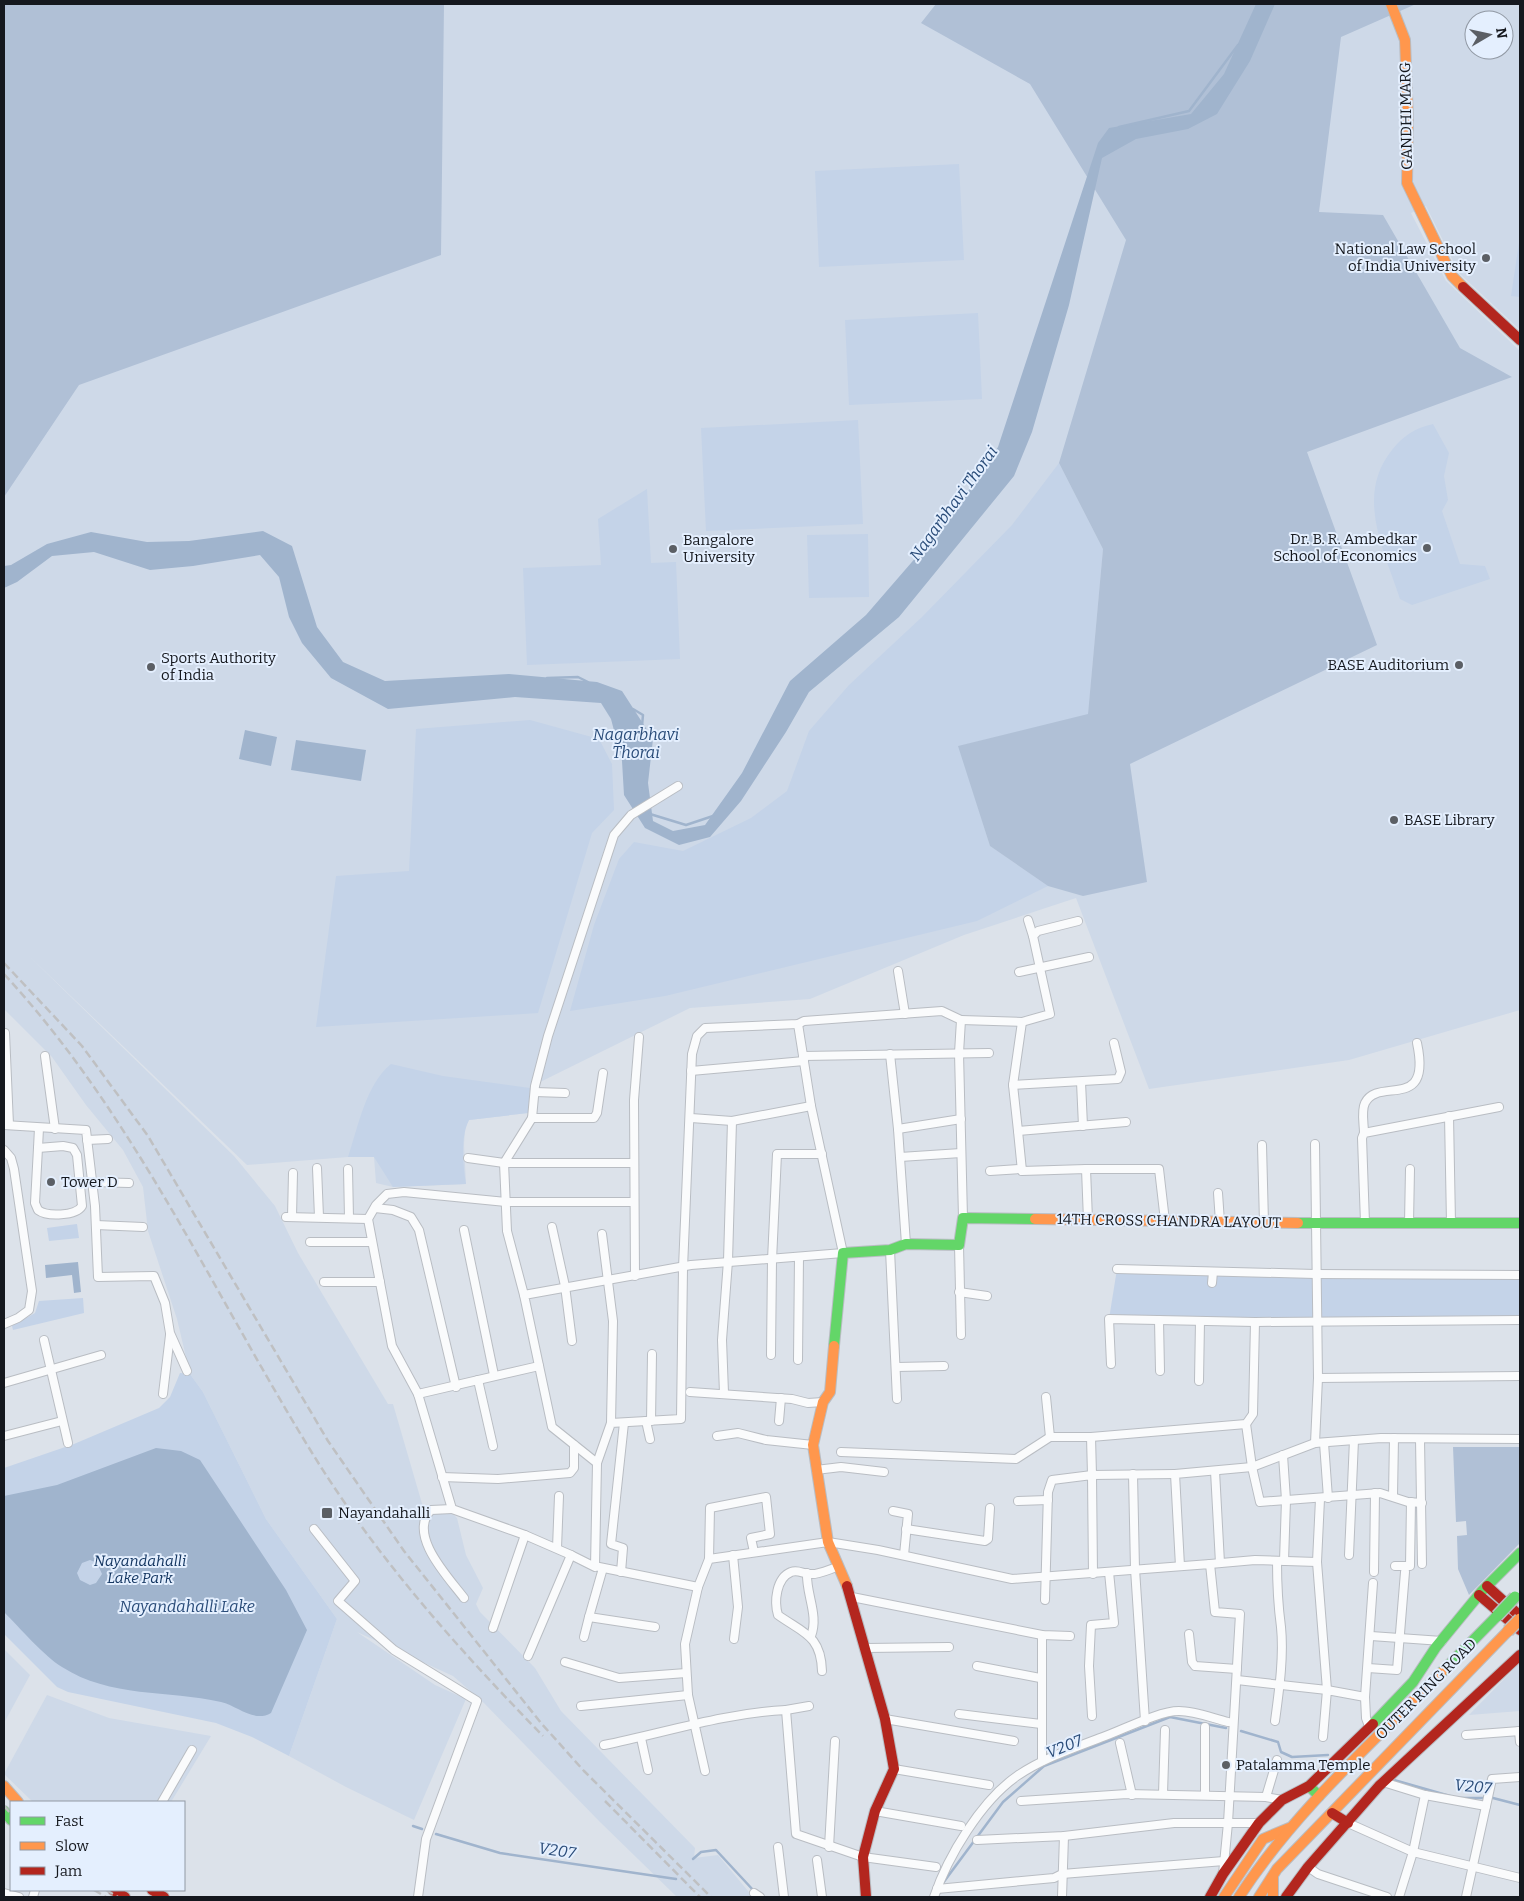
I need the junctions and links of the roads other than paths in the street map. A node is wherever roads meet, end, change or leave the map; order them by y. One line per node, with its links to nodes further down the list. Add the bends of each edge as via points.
1 (1391, 4): 2 (main road, GANDHI MARG, via 1405,40 1407,182 1452,276)
2 (1520, 340)
3 (678, 786): 28 (street, via 631,815 614,835 548,1036)
4 (1028, 920): 6 (street)
5 (1078, 921): 6 (street, via 1038,931)
6 (1033, 936): 8 (street)
7 (1089, 957): 8 (street)
8 (1041, 967): 10 (street); 13 (street, via 1050,1014)
9 (898, 972): 11 (street)
10 (1019, 972)
11 (905, 1014): 12 (street, via 942,1012); 14 (street)
12 (961, 1020): 13 (street); 19 (street)
13 (1022, 1022): 27 (street)
14 (798, 1024): 23 (street); 24 (street, via 705,1028 693,1044)
15 (5, 1033): 38 (street)
16 (639, 1037): 56 (street, via 634,1100)
17 (1114, 1043): 26 (street, via 1121,1072 1118,1079)
18 (1417, 1043): 44 (street, via 1421,1060 1416,1078 1403,1090 1374,1093 1367,1099 1363,1110)
19 (959, 1053): 20 (street); 21 (street); 35 (street)
20 (989, 1053)
21 (890, 1054): 23 (street); 42 (street)
22 (45, 1056): 41 (street)
23 (803, 1058): 24 (street); 30 (street)
24 (691, 1071): 34 (street)
25 (603, 1073): 33 (street, via 594,1118)
26 (1081, 1082): 27 (street); 39 (street)
27 (1013, 1085): 43 (street)
28 (535, 1092): 29 (street); 33 (street)
29 (565, 1093)
30 (811, 1106): 36 (street); 52 (street)
31 (1499, 1107): 32 (street)
32 (1449, 1116): 44 (street); 80 (street)
33 (532, 1118): 55 (street)
34 (691, 1118): 36 (street); 97 (street)
35 (961, 1119): 42 (street); 51 (street)
36 (732, 1121): 96 (street)
37 (1126, 1122): 39 (street)
38 (6, 1125): 40 (street)
39 (1083, 1126): 43 (street)
40 (39, 1128): 41 (street); 49 (street)
41 (55, 1129): 46 (street, via 86,1130)
42 (898, 1129): 53 (street)
43 (1018, 1131): 58 (street)
44 (1364, 1133): 78 (street)
45 (108, 1139): 46 (street)
46 (87, 1140): 64 (street)
47 (1315, 1144): 82 (street)
48 (1262, 1145): 77 (street)
49 (38, 1148): 49 (street, via 38,1210 50,1214 81,1209 78,1159 73,1148)
50 (4, 1150): 116 (street, via 14,1169 32,1291 29,1310)
51 (961, 1153): 53 (street); 72 (street)
52 (822, 1154): 93 (street); 95 (street, via 778,1154)
53 (900, 1157): 90 (street)
54 (468, 1158): 55 (street)
55 (504, 1162): 56 (street); 67 (street)
56 (634, 1164): 68 (street)
57 (317, 1168): 70 (street)
58 (1020, 1168): 61 (street, via 1022,1171); 62 (street)
59 (1410, 1168): 79 (street)
60 (348, 1169): 71 (street)
61 (1086, 1169): 74 (street); 75 (street, via 1156,1168 1160,1173)
62 (990, 1172)
63 (293, 1173): 70 (street, via 289,1217)
64 (92, 1182): 65 (street); 83 (street)
65 (129, 1183)
66 (1218, 1193): 76 (street)
67 (506, 1202): 68 (street); 69 (street, via 404,1192 387,1194); 109 (street, via 507,1231)
68 (634, 1202): 102 (street)
69 (375, 1208): 73 (street); 138 (street, via 412,1216 419,1230)
70 (319, 1217): 71 (street)
71 (349, 1218): 73 (street)
72 (963, 1218): 74 (main road, 14TH CROSS CHANDRA LAYOUT); 91 (main road)
73 (368, 1219): 89 (street)
74 (1088, 1220): 75 (main road, 14TH CROSS CHANDRA LAYOUT)
75 (1165, 1221): 76 (main road, 14TH CROSS CHANDRA LAYOUT)
76 (1220, 1222): 77 (main road, 14TH CROSS CHANDRA LAYOUT)
77 (1264, 1223): 82 (main road, 14TH CROSS CHANDRA LAYOUT)
78 (1364, 1223): 79 (main road, 14TH CROSS CHANDRA LAYOUT); 82 (main road, 14TH CROSS CHANDRA LAYOUT)
79 (1409, 1223): 80 (main road, 14TH CROSS CHANDRA LAYOUT)
80 (1451, 1223): 81 (main road, 14TH CROSS CHANDRA LAYOUT)
81 (1520, 1223)
82 (1315, 1224): 100 (street)
83 (96, 1225): 84 (street); 117 (street, via 98,1277 154,1276 165,1303)
84 (143, 1227)
85 (552, 1227): 107 (street)
86 (464, 1230): 132 (street)
87 (602, 1234): 103 (street)
88 (310, 1242): 89 (street)
89 (372, 1242): 105 (street)
90 (906, 1244): 91 (main road); 92 (main road)
91 (959, 1246): 108 (street)
92 (890, 1250): 93 (main road); 128 (street)
93 (842, 1253): 94 (street); 146 (main road, via 830,1392)
94 (799, 1257): 95 (street); 124 (street)
95 (772, 1260): 96 (street); 123 (street)
96 (728, 1261): 97 (street); 140 (street, via 722,1340)
97 (683, 1268): 102 (street); 148 (street, via 681,1419)
98 (1117, 1269): 99 (street)
99 (1213, 1272): 100 (street); 106 (street)
100 (1315, 1274): 101 (street); 115 (street)
101 (1520, 1275)
102 (635, 1276): 103 (street)
103 (609, 1279): 107 (street); 150 (street, via 613,1321)
104 (324, 1282): 105 (street)
105 (380, 1282): 142 (street, via 392,1346)
106 (1212, 1283)
107 (565, 1286): 109 (street); 120 (street)
108 (959, 1292): 110 (street); 118 (street)
109 (524, 1295): 126 (street)
110 (987, 1296)
111 (1159, 1320): 113 (street); 125 (street, via 1109,1319); 131 (street)
112 (1520, 1320): 115 (street)
113 (1200, 1321): 114 (street); 136 (street)
114 (1255, 1322): 115 (street); 152 (street, via 1253,1414)
115 (1315, 1322): 134 (street)
116 (4, 1324)
117 (170, 1333): 130 (street); 141 (street)
118 (961, 1335)
119 (44, 1340): 129 (street)
120 (572, 1341)
121 (652, 1354): 148 (street)
122 (101, 1355): 129 (street)
123 (770, 1355)
124 (798, 1360)
125 (1110, 1364)
126 (539, 1366): 132 (street); 165 (street, via 552,1428)
127 (944, 1366): 128 (street)
128 (897, 1367): 145 (street)
129 (52, 1370): 137 (street); 147 (street)
130 (187, 1371)
131 (1160, 1371)
132 (494, 1375): 135 (street)
133 (1520, 1376): 134 (street)
134 (1318, 1378): 163 (street)
135 (478, 1380): 138 (street); 167 (street)
136 (1199, 1382)
137 (4, 1383)
138 (456, 1386): 142 (street)
139 (690, 1392): 140 (street)
140 (724, 1393): 144 (street)
141 (163, 1394)
142 (418, 1394): 178 (street)
143 (1046, 1397): 155 (street)
144 (781, 1398): 146 (street); 149 (street)
145 (897, 1399)
146 (823, 1402): 166 (main road)
147 (62, 1421): 153 (street); 162 (street)
148 (649, 1421): 151 (street); 159 (street)
149 (779, 1421)
150 (611, 1423): 151 (street); 170 (street)
151 (624, 1423): 214 (street, via 610,1544 623,1548)
152 (1246, 1424): 156 (street); 171 (street)
153 (4, 1436)
154 (716, 1436): 166 (street, via 738,1433)
155 (1050, 1437): 156 (street); 168 (street, via 1016,1459)
156 (1091, 1437): 177 (street)
157 (1394, 1438): 158 (street); 161 (street); 182 (street)
158 (1420, 1438): 160 (street); 188 (street)
159 (650, 1439)
160 (1520, 1439)
161 (1354, 1440): 164 (street); 180 (street)
162 (68, 1443)
163 (1315, 1443): 164 (street); 169 (street)
164 (1324, 1443): 183 (street)
165 (574, 1445): 170 (street); 178 (street, via 574,1468 570,1473 498,1479)
166 (813, 1445): 172 (main road)
167 (493, 1446)
168 (840, 1452)
169 (1283, 1456): 171 (street); 185 (street)
170 (597, 1463): 211 (street)
171 (1252, 1467): 173 (street); 185 (street, via 1260,1502)
172 (816, 1470): 174 (street, via 841,1467); 195 (main road)
173 (1215, 1471): 176 (street); 206 (street)
174 (884, 1472)
175 (1133, 1474): 176 (street); 177 (street); 213 (street)
176 (1175, 1474): 209 (street)
177 (1092, 1476): 184 (street, via 1052,1480); 219 (street)
178 (442, 1477): 190 (street)
179 (1375, 1493): 180 (street); 182 (street); 216 (street)
180 (1354, 1495): 183 (street); 202 (street)
181 (559, 1496): 196 (street)
182 (1393, 1496): 187 (street)
183 (1324, 1498): 185 (street); 205 (street)
184 (1048, 1500): 186 (street); 220 (street)
185 (1286, 1500): 204 (street)
186 (1018, 1501)
187 (1412, 1502): 188 (street); 210 (street, via 1410,1566)
188 (1422, 1503): 208 (street)
189 (990, 1508): 193 (street, via 988,1539 985,1541)
190 (452, 1510): 194 (street); 226 (street, via 431,1510 424,1517 423,1525 433,1558)
191 (893, 1511): 193 (street, via 908,1514)
192 (314, 1529): 331 (street, via 355,1581 338,1600 394,1650 477,1701 426,1839)
193 (906, 1529): 201 (street)
194 (525, 1535): 196 (street); 231 (street)
195 (828, 1542): 197 (street); 201 (street); 212 (main road)
196 (557, 1548): 199 (street)
197 (754, 1552): 200 (street); 203 (street, via 751,1538 770,1534 766,1498 710,1508)
198 (1520, 1553): 223 (main road)
199 (571, 1555): 211 (street); 245 (street)
200 (733, 1555): 203 (street); 240 (street, via 738,1608)
201 (904, 1555): 220 (street, via 1012,1578)
202 (1349, 1555)
203 (709, 1559): 222 (street)
204 (1281, 1561): 205 (street); 206 (street); 254 (street, via 1277,1604 1281,1627)
205 (1317, 1562): 255 (street)
206 (1220, 1563): 207 (street)
207 (1210, 1564): 209 (street); 249 (street, via 1215,1612 1240,1614)
208 (1422, 1564)
209 (1180, 1566): 213 (street)
210 (1395, 1566)
211 (599, 1567): 214 (street); 228 (street)
212 (837, 1567): 218 (street); 225 (main road)
213 (1135, 1569): 215 (street); 264 (street)
214 (621, 1572): 222 (street)
215 (1109, 1572): 219 (street); 262 (street, via 1114,1624 1091,1625)
216 (1374, 1572)
217 (1404, 1572): 239 (street)
218 (807, 1573): 235 (street, via 815,1621); 235 (street, via 790,1572 784,1577 776,1594 776,1608 778,1615)
219 (1093, 1574): 220 (street)
220 (1046, 1577): 227 (street)
221 (1374, 1583): 237 (street)
222 (698, 1586): 251 (street, via 685,1644)
223 (1483, 1590): 229 (main road); 232 (main road); 241 (main road)
224 (1518, 1595): 297 (main road, OUTER RING ROAD, bridge)
225 (852, 1597): 234 (street); 243 (main road)
226 (464, 1598)
227 (1045, 1600)
228 (589, 1617): 230 (street); 238 (street)
229 (1520, 1617): 305 (main road, OUTER RING ROAD, bridge)
230 (655, 1627)
231 (493, 1628)
232 (1520, 1630)
233 (1189, 1634): 249 (street, via 1195,1666)
234 (1042, 1635): 236 (street); 252 (street)
235 (811, 1636): 250 (street, via 820,1653)
236 (1070, 1636)
237 (1371, 1636): 239 (street); 248 (street)
238 (584, 1637)
239 (1398, 1637): 241 (street); 248 (street, via 1396,1670)
240 (734, 1640)
241 (1442, 1641): 269 (main road, via 1413,1682)
242 (949, 1647): 243 (street)
243 (866, 1648): 263 (main road)
244 (1520, 1655): 288 (main road)
245 (528, 1656)
246 (565, 1662): 251 (street, via 619,1678)
247 (977, 1666): 252 (street)
248 (1368, 1668): 257 (street)
249 (1237, 1669): 253 (street)
250 (822, 1671)
251 (686, 1673): 256 (street)
252 (1040, 1678): 268 (street)
253 (1237, 1680): 254 (street); 295 (street)
254 (1280, 1685): 255 (street); 265 (street)
255 (1327, 1690): 257 (street); 274 (street)
256 (688, 1695): 258 (street); 267 (street)
257 (1365, 1697): 269 (street)
258 (581, 1706)
259 (809, 1706): 260 (street)
260 (786, 1710): 267 (street); 314 (street, via 796,1834)
261 (958, 1714): 268 (street)
262 (1092, 1716)
263 (884, 1719): 277 (street); 284 (main road)
264 (1145, 1720): 266 (street, via 1181,1711); 283 (street)
265 (1275, 1721)
266 (1228, 1722)
267 (695, 1723): 275 (street); 286 (street)
268 (1041, 1724): 283 (street)
269 (1369, 1726): 291 (main road)
270 (1205, 1727): 293 (street)
271 (1165, 1730): 292 (street)
272 (1520, 1731): 273 (street); 278 (street)
273 (1466, 1735)
274 (1323, 1737)
275 (641, 1738): 280 (street); 285 (street)
276 (835, 1741): 314 (street)
277 (1014, 1741)
278 (1520, 1742)
279 (1120, 1743): 294 (street)
280 (604, 1746)
281 (192, 1750): 301 (street)
282 (1277, 1760): 298 (street)
283 (1042, 1761): 326 (street, via 996,1794 968,1829)
284 (894, 1769): 289 (street); 304 (main road)
285 (648, 1770)
286 (705, 1771)
287 (1520, 1777): 303 (street, via 1492,1779)
288 (1386, 1779): 296 (street); 308 (main road)
289 (989, 1785)
290 (4, 1786): 300 (main road)
291 (1308, 1786): 297 (main road); 299 (main road)
292 (1163, 1794): 293 (street); 294 (street)
293 (1205, 1794): 295 (street)
294 (1132, 1795): 302 (street)
295 (1230, 1795): 298 (street); 306 (street)
296 (1425, 1795): 303 (street); 315 (street)
297 (1319, 1796): 310 (main road, OUTER RING ROAD)
298 (1266, 1797): 299 (street)
299 (1282, 1800): 307 (main road)
300 (17, 1801)
301 (163, 1801)
302 (1021, 1801)
303 (1486, 1805): 319 (street)
304 (875, 1811): 309 (street); 316 (main road)
305 (1332, 1813): 308 (main road); 324 (main road, OUTER RING ROAD)
306 (1228, 1823): 307 (street); 311 (street, via 1174,1824); 318 (street)
307 (1259, 1823): 323 (main road)
308 (1348, 1823): 315 (street); 321 (main road)
309 (961, 1826)
310 (1289, 1828): 338 (main road, via 1263,1839); 339 (main road, OUTER RING ROAD)
311 (1064, 1836): 312 (street); 322 (street)
312 (977, 1840)
313 (778, 1847): 332 (street)
314 (829, 1847): 316 (street)
315 (1413, 1852): 319 (street); 344 (street)
316 (863, 1857): 320 (street); 334 (main road)
317 (817, 1860): 333 (street)
318 (1224, 1861): 322 (street); 323 (street)
319 (1473, 1866): 325 (street); 345 (street)
320 (936, 1867)
321 (1308, 1868): 342 (main road); 343 (street)
322 (1062, 1874): 326 (street, via 1054,1878); 336 (street)
323 (1223, 1874): 337 (main road)
324 (1273, 1876): 340 (main road, OUTER RING ROAD); 341 (main road)
325 (1520, 1878)
326 (940, 1888): 335 (street)
327 (4, 1893): 329 (street)
328 (113, 1893): 330 (main road)
329 (19, 1897)
330 (125, 1897)
331 (418, 1897)
332 (784, 1897)
333 (822, 1897)
334 (866, 1897)
335 (934, 1897)
336 (1062, 1897)
337 (1210, 1897)
338 (1224, 1897)
339 (1239, 1897)
340 (1259, 1897)
341 (1273, 1897)
342 (1286, 1897)
343 (1387, 1897)
344 (1399, 1897)
345 (1466, 1897)

